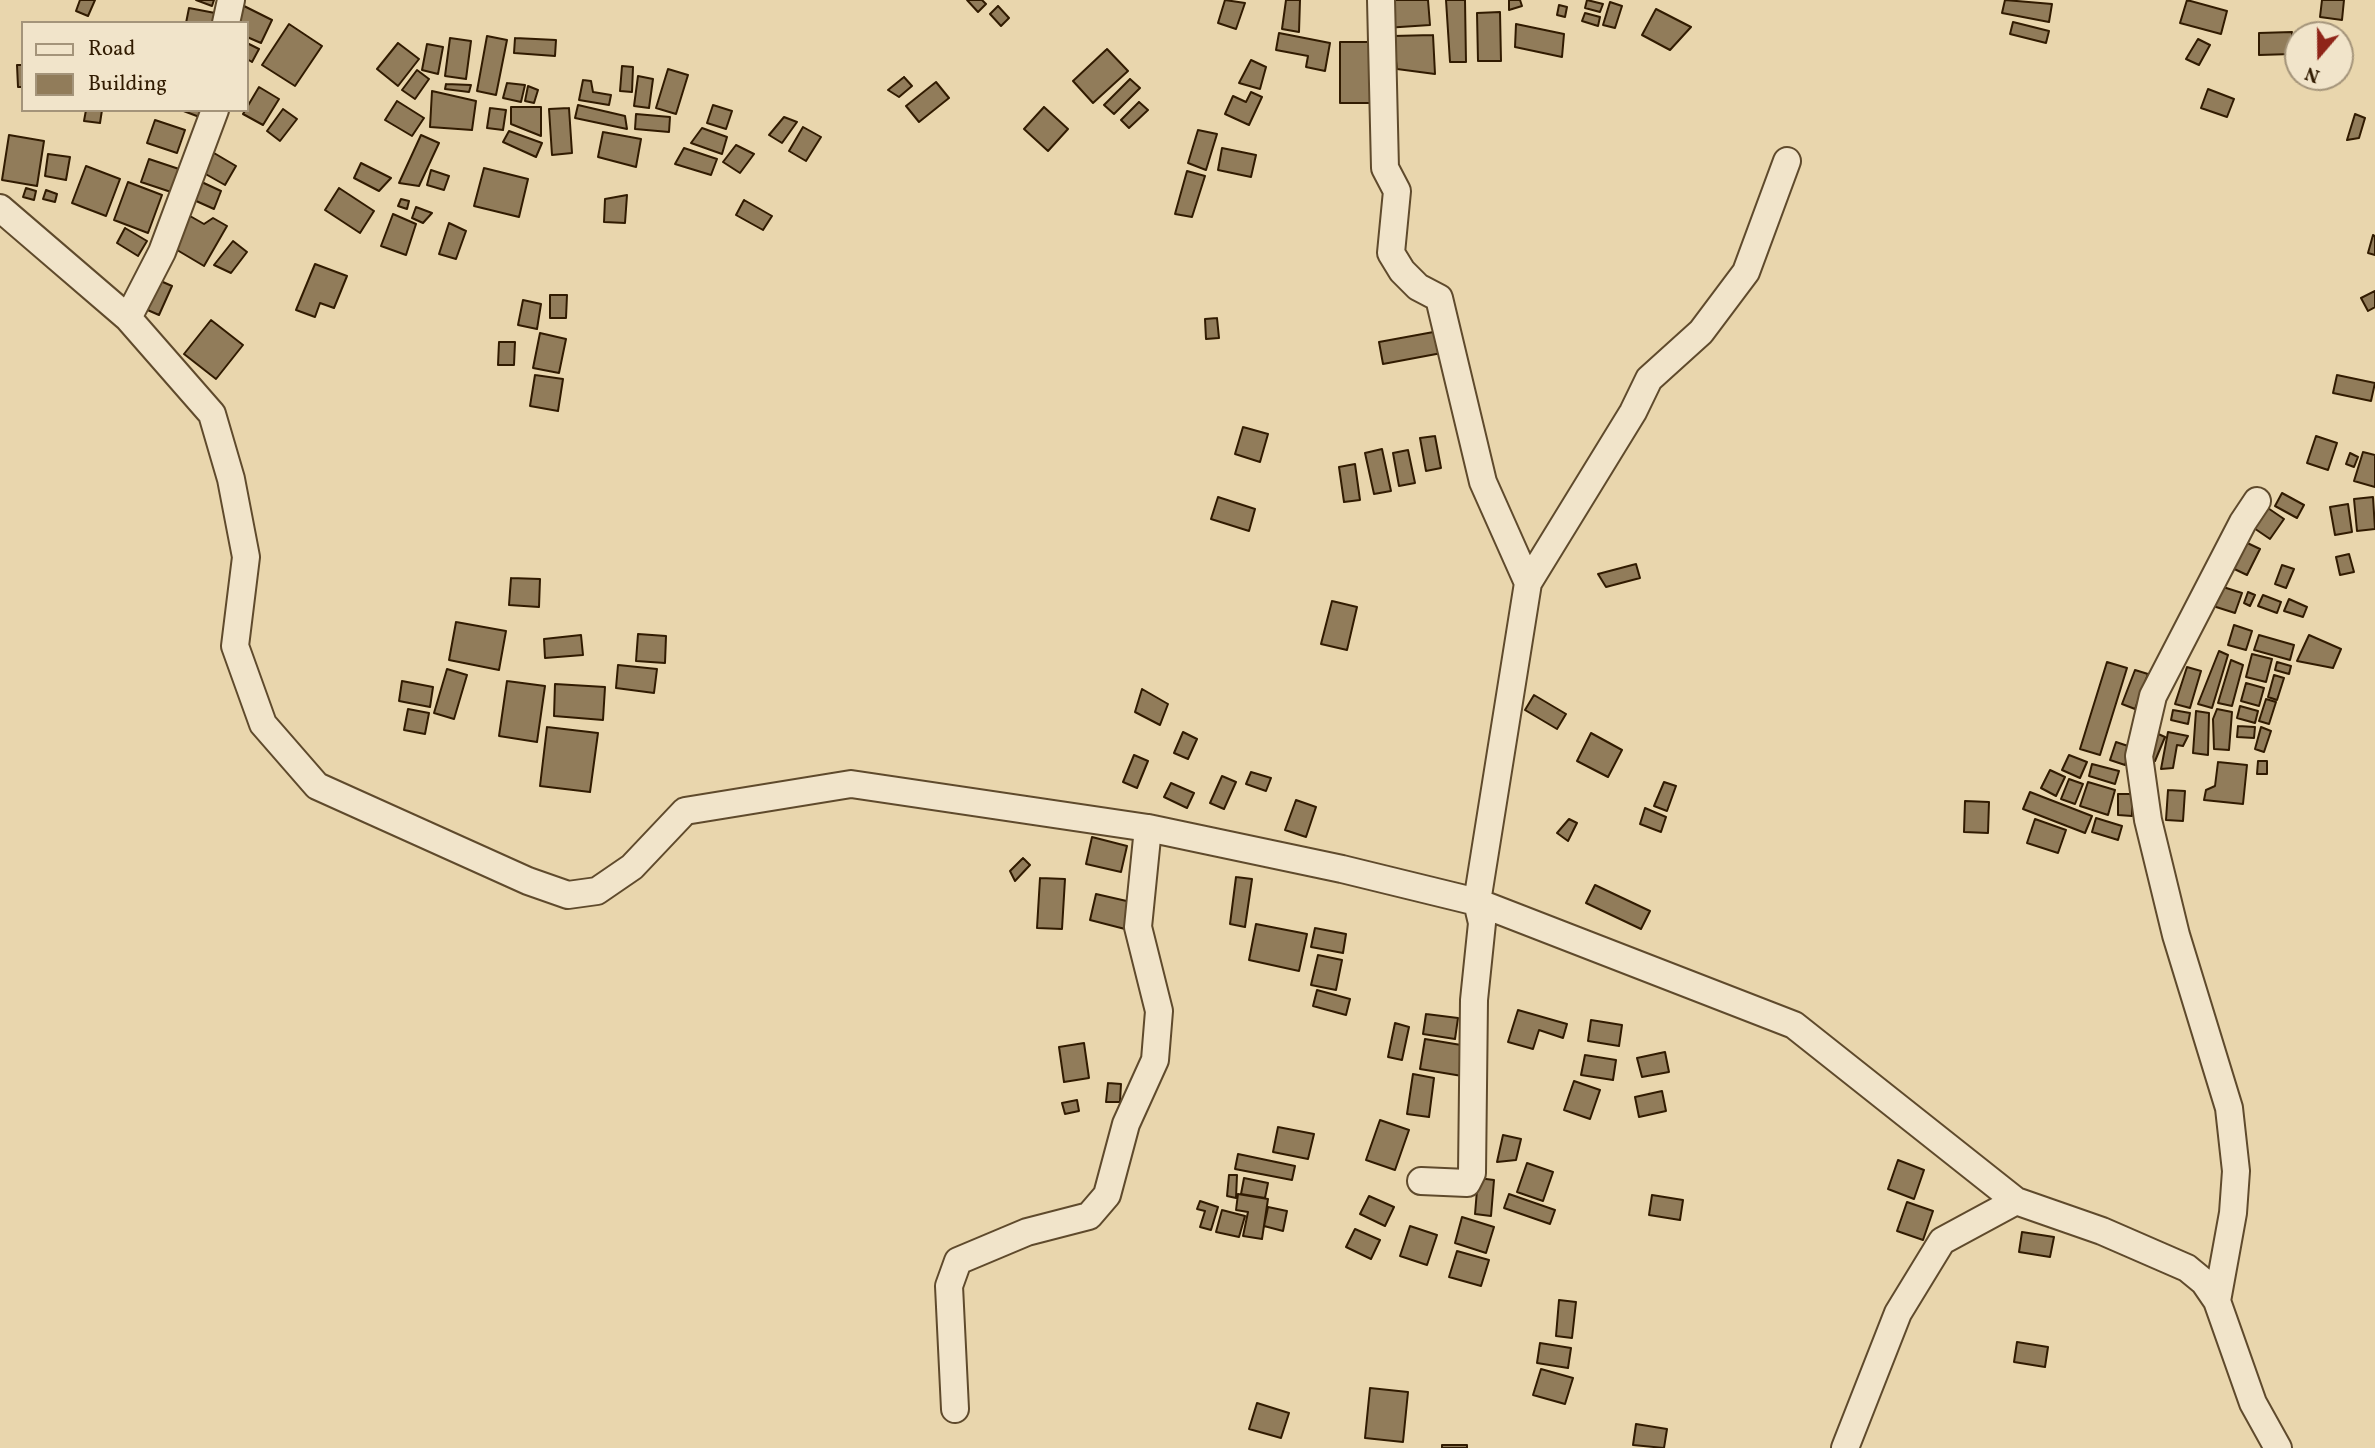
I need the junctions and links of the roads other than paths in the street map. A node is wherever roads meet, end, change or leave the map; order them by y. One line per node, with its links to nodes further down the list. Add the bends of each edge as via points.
1 (230, 0): 3 (street)
2 (1381, 0): 9 (street, via 1385,169 1397,191 1391,253 1418,287 1439,298 1483,482)
3 (226, 21)
4 (214, 112): 7 (street, via 162,252)
5 (1787, 161): 9 (street, via 1746,272 1701,332 1649,379)
6 (0, 208): 7 (street)
7 (128, 318): 10 (street, via 212,414 246,556 235,646 263,724 317,786 568,895 597,891 632,867 685,811 851,784)
8 (2258, 502): 14 (street, via 2243,522 2154,696 2139,755 2148,820 2176,935 2229,1108 2235,1171 2233,1213)
9 (1528, 583): 11 (street)
10 (1148, 828): 11 (street); 15 (street, via 1138,927 1159,1011 1155,1060 1126,1124 1107,1195 1089,1216 1027,1232 958,1261 949,1286)
11 (1478, 902): 12 (street, via 1482,923 1474,1000 1472,1173 1467,1183); 13 (street, via 1794,1025)
12 (1422, 1181)
13 (2016, 1201): 14 (street, via 2187,1268); 16 (street, via 1942,1241 1898,1313)
14 (2217, 1301): 17 (street, via 2249,1394)
15 (955, 1409)
16 (1845, 1448)
17 (2278, 1448)

